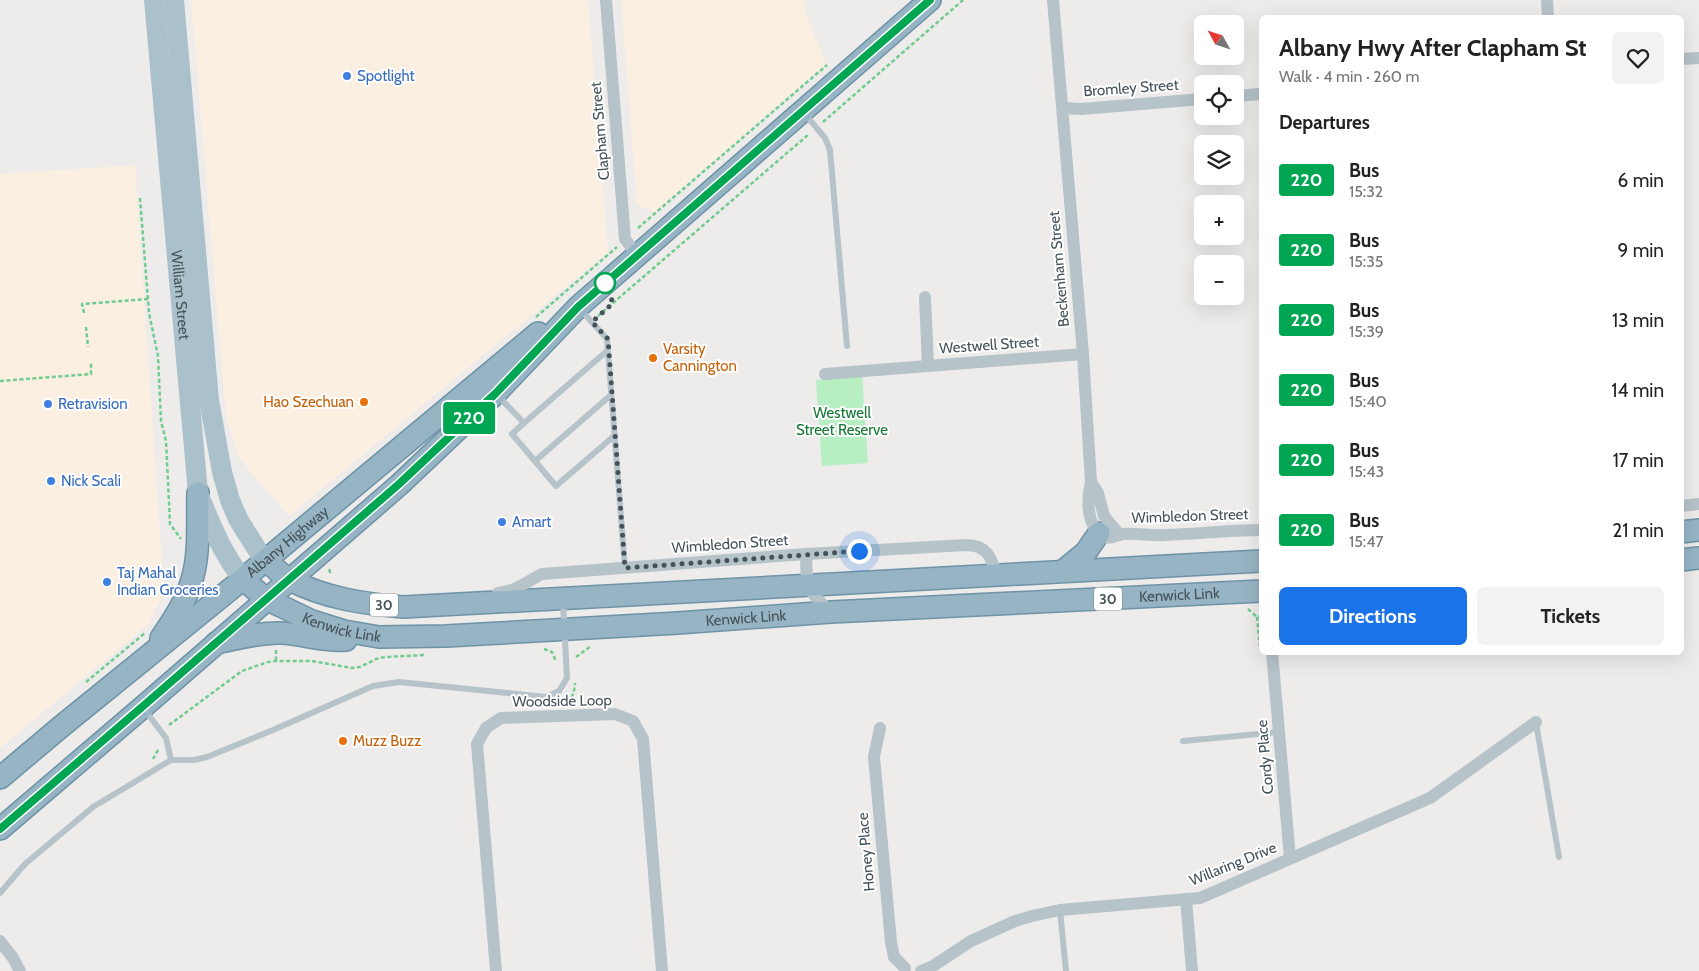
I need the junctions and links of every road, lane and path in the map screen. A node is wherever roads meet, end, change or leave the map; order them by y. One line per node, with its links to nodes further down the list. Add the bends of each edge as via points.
1 (154, 0): 37 (main road, William Street)
2 (174, 0): 47 (main road, William Street, via 209,400 230,500 238,519)
3 (606, 0): 17 (street, Clapham Street, via 625,239)
4 (930, 0): 15 (highway, Albany Highway)
5 (963, 0): 15 (path)
6 (1053, 0): 14 (street, Beckenham Street)
7 (1546, 0): 8 (street)
8 (1548, 15)
9 (1699, 58): 10 (street)
10 (1684, 59)
11 (1259, 94): 12 (street)
12 (1244, 95)
13 (1194, 100): 14 (street, Bromley Street)
14 (1063, 108): 26 (street, Beckenham Street)
15 (809, 120): 17 (highway, Albany Highway); 21 (path); 23 (lane, via 825,138 830,150)
16 (140, 198): 19 (path)
17 (637, 255): 21 (highway, Albany Highway)
18 (925, 297): 28 (street, Westwell Street)
19 (148, 300): 20 (path, via 82,304); 44 (path, via 158,356 170,524)
20 (84, 313)
21 (585, 314): 25 (lane, via 608,339); 31 (highway, Albany Highway); 47 (highway, Albany Highway, via 532,338)
22 (86, 327): 24 (path)
23 (847, 346)
24 (88, 347)
25 (608, 350): 32 (lane); 33 (lane)
26 (1083, 354): 28 (street, Westwell Street); 36 (street, Beckenham Street)
27 (91, 362): 30 (path, via 91,374)
28 (928, 366): 29 (street, Westwell Street)
29 (825, 374)
30 (0, 381)
31 (496, 393): 33 (lane); 55 (highway, Albany Highway, via 399,484)
32 (611, 395): 34 (lane); 35 (lane)
33 (524, 423): 35 (lane, via 512,434)
34 (614, 436): 35 (lane, via 556,486); 51 (lane)
35 (535, 461)
36 (1091, 482): 43 (street, Wimbledon Street, via 1098,493); 43 (street, Beckenham Street, via 1090,515 1093,525)
37 (198, 493): 56 (main road, William Street, via 218,540); 69 (highway, via 194,575 174,618)
38 (1699, 504): 39 (street)
39 (1684, 506)
40 (1259, 530): 43 (street, Wimbledon Street)
41 (1699, 530): 42 (highway)
42 (1684, 532)
43 (1109, 534): 52 (highway)
44 (184, 547)
45 (806, 554): 51 (street, Wimbledon Street); 54 (street, Wimbledon Street, via 972,545 984,550); 57 (street)
46 (1699, 558): 48 (highway)
47 (266, 560): 55 (highway, Kenwick Link / 30); 56 (highway, Albany Highway)
48 (1684, 560)
49 (1259, 561): 52 (highway, Kenwick Link / 30)
50 (327, 563): 53 (path)
51 (625, 568): 61 (street, Wimbledon Street, via 542,574 512,591 474,595)
52 (1064, 572): 54 (highway, Kenwick Link / 30)
53 (331, 575)
54 (997, 575): 57 (highway, Kenwick Link / 30)
55 (289, 579): 59 (highway, Albany Highway); 61 (highway, Kenwick Link / 30, via 355,602 403,607)
56 (243, 580): 59 (highway, Kenwick Link / 30); 69 (highway, Albany Highway)
57 (807, 586): 60 (highway, Kenwick Link / 30); 62 (street)
58 (1259, 591): 62 (highway, Kenwick Link / 30)
59 (266, 599): 65 (highway, Kenwick Link / 30, via 312,621); 66 (highway, Albany Highway)
60 (563, 600): 61 (highway, Kenwick Link / 30); 63 (lane)
61 (455, 604)
62 (831, 612): 63 (highway, Kenwick Link / 30)
63 (566, 630): 65 (highway, Kenwick Link / 30); 79 (lane, via 568,678 559,691 546,698 399,682 372,686 207,757)
64 (146, 632): 72 (path)
65 (379, 637): 66 (highway, via 333,642 276,633)
66 (214, 644): 73 (highway, Albany Highway)
67 (276, 645): 70 (path)
68 (1272, 655): 77 (street, Cordy Place)
69 (147, 657): 81 (highway, Albany Highway)
70 (276, 661): 71 (path, via 312,661); 76 (path, via 242,671)
71 (360, 667)
72 (84, 684)
73 (142, 707): 76 (lane); 82 (highway, Albany Highway)
74 (1536, 722): 83 (lane); 84 (street, Willaring Drive, via 1430,798)
75 (880, 728): 89 (street, Honey Place, via 874,756 890,942 894,957)
76 (161, 730): 79 (lane); 80 (path, via 155,736 158,748 153,759)
77 (1279, 732): 78 (lane); 84 (street, Cordy Place)
78 (1183, 741)
79 (171, 760): 85 (lane, via 93,807 25,864)
80 (146, 763)
81 (0, 778)
82 (0, 829)
83 (1558, 857)
84 (1290, 858): 86 (street, Willaring Drive, via 1200,898)
85 (0, 893)
86 (1186, 899): 87 (street, Willaring Drive); 95 (street)
87 (1060, 910): 93 (street, Willaring Drive, via 998,928); 94 (lane)
88 (0, 941): 90 (street)
89 (905, 970): 93 (street, Willaring Drive)
90 (20, 971)
91 (496, 971): 92 (street, Woodside Loop, via 476,744 486,728 501,718 615,714 633,721 643,739)
92 (662, 971)
93 (919, 971)
94 (1066, 971)
95 (1192, 971)

